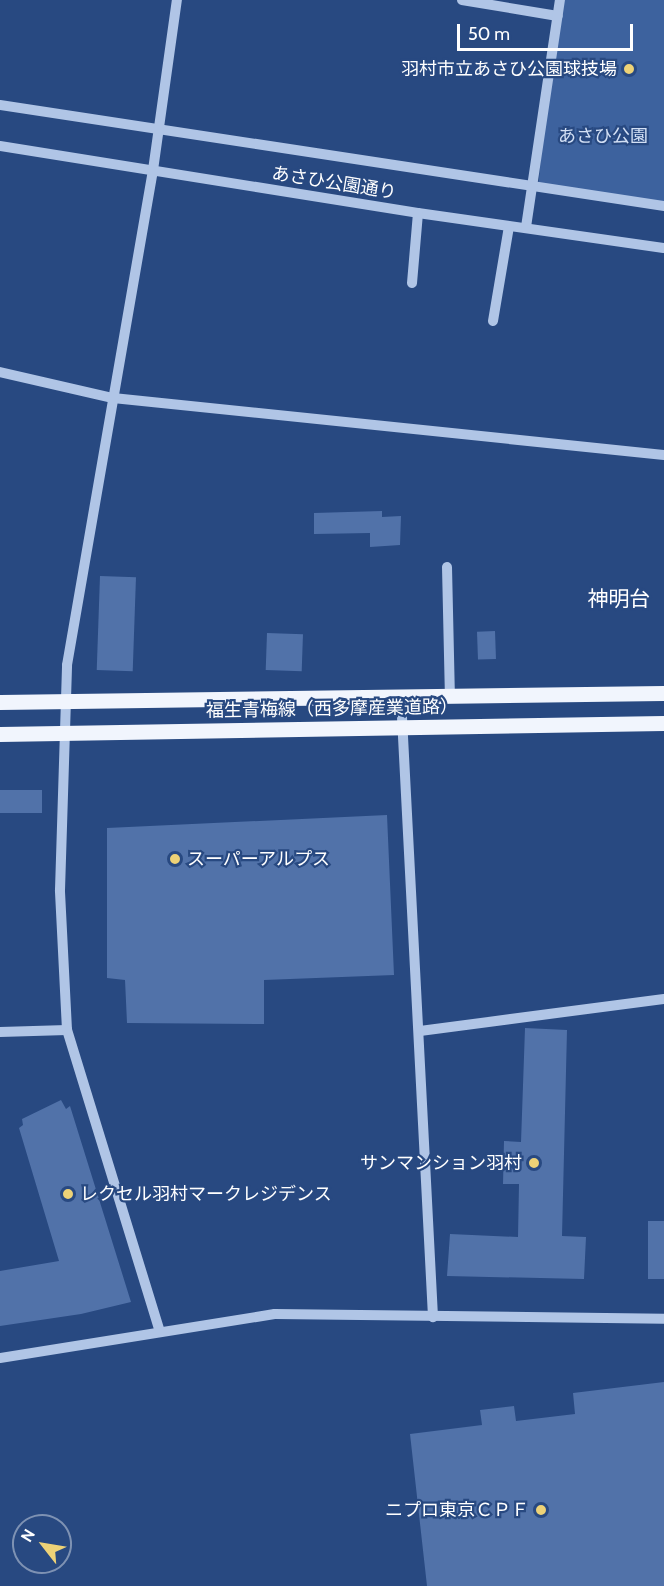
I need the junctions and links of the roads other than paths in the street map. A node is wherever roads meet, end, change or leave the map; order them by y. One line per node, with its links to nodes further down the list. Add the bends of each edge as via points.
1 (177, 0): 6 (street)
2 (462, 0): 4 (street)
3 (560, 0): 4 (street)
4 (558, 16): 9 (street)
5 (0, 105): 6 (street, あさひ公園通り)
6 (156, 129): 8 (street); 9 (street, あさひ公園通り)
7 (0, 146): 8 (street, あさひ公園通り)
8 (153, 170): 11 (street, あさひ公園通り); 18 (street)
9 (533, 186): 10 (street, あさひ公園通り); 13 (street)
10 (664, 206)
11 (418, 213): 12 (street, あさひ公園通り); 15 (street)
12 (508, 226): 13 (street, あさひ公園通り); 16 (street)
13 (526, 227): 14 (street, あさひ公園通り)
14 (664, 248)
15 (412, 283)
16 (493, 321)
17 (0, 372): 18 (street)
18 (113, 398): 19 (street); 25 (street)
19 (664, 455)
20 (447, 567): 22 (street)
21 (664, 693): 22 (main road, 福生青梅線（西多摩産業道路）)
22 (450, 697): 23 (main road, 福生青梅線（西多摩産業道路）)
23 (401, 698): 25 (main road, 福生青梅線（西多摩産業道路）); 27 (street)
24 (0, 702): 25 (main road, 福生青梅線（西多摩産業道路）)
25 (64, 702): 28 (street)
26 (664, 723): 27 (main road, 福生青梅線（西多摩産業道路）)
27 (403, 728): 28 (main road, 福生青梅線（西多摩産業道路）); 32 (street)
28 (64, 732): 29 (main road, 福生青梅線（西多摩産業道路）); 31 (street, via 60,890)
29 (0, 734)
30 (664, 999): 32 (street)
31 (67, 1030): 33 (street); 36 (street)
32 (420, 1031): 34 (street)
33 (0, 1032)
34 (434, 1317): 35 (street); 36 (street, via 275,1314)
35 (664, 1320)
36 (160, 1332): 37 (street)
37 (0, 1358)

